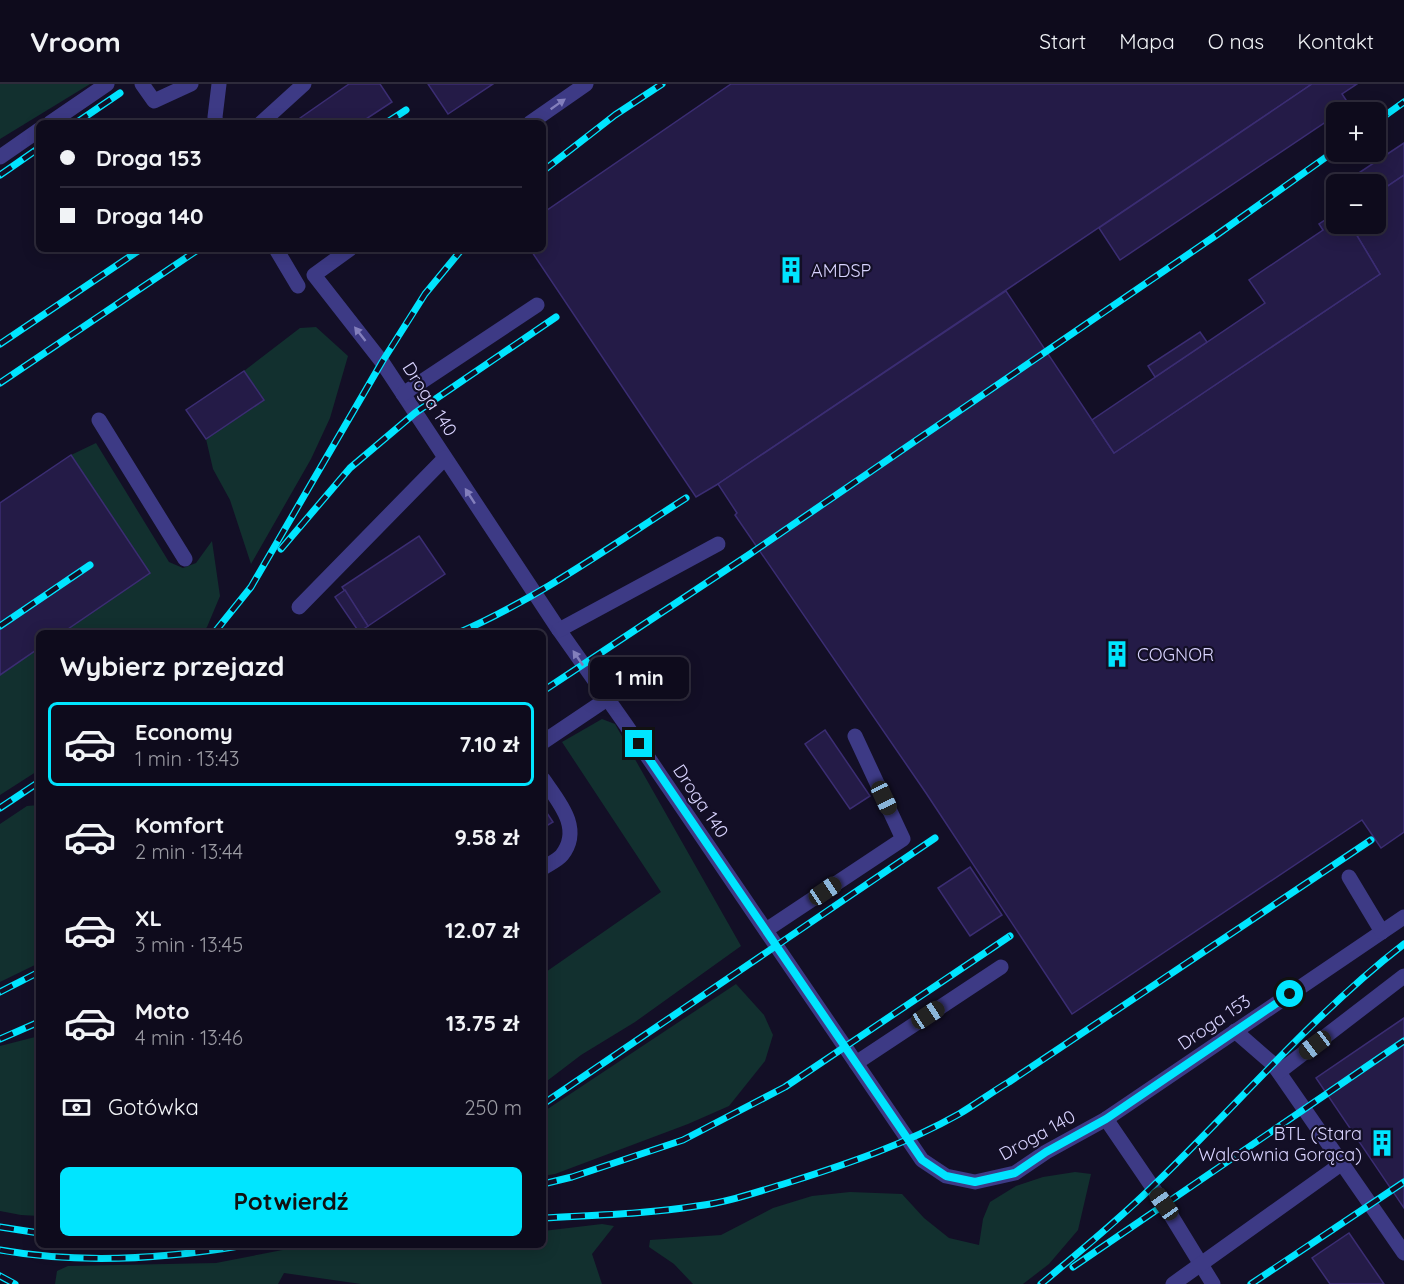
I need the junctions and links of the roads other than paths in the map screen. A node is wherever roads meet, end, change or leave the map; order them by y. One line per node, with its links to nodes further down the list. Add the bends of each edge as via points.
1 (107, 84): 7 (lane)
2 (142, 84): 3 (lane, via 154,100)
3 (191, 84)
4 (219, 84): 8 (lane)
5 (304, 84): 9 (lane)
6 (586, 84): 10 (lane, one-way to 6)
7 (54, 120)
8 (215, 120)
9 (264, 120)
10 (534, 120)
11 (36, 132): 12 (lane)
12 (0, 157)
13 (278, 252): 15 (lane)
14 (347, 252): 17 (lane, Droga 140, one-way to 14, via 314,275)
15 (297, 286)
16 (537, 305): 17 (lane)
17 (403, 394): 19 (lane, Droga 140)
18 (99, 420): 21 (lane)
19 (445, 458): 22 (lane); 23 (lane, Droga 140, one-way to 19)
20 (718, 544): 23 (lane)
21 (185, 559)
22 (299, 607)
23 (559, 630): 24 (lane, Droga 140, one-way to 23)
24 (607, 699): 26 (lane); 31 (lane, Droga 140)
25 (855, 736): 31 (lane, via 903,839)
26 (546, 740)
27 (546, 783): 28 (lane, via 565,810 570,834 562,856)
28 (546, 866)
29 (1349, 877): 32 (lane)
30 (1404, 917): 32 (lane, Droga 153)
31 (766, 930): 36 (lane, Droga 140)
32 (1382, 932): 35 (lane, Droga 153)
33 (1001, 967): 36 (lane)
34 (1404, 976): 37 (lane)
35 (1235, 1031): 37 (lane); 38 (lane, Droga 153)
36 (856, 1063): 38 (lane, Droga 140, via 922,1160 946,1176 975,1182 1015,1173)
37 (1279, 1072): 39 (lane)
38 (1106, 1119): 41 (lane)
39 (1341, 1164): 40 (lane); 41 (lane)
40 (1404, 1253)
41 (1201, 1264): 42 (lane); 43 (lane)
42 (1173, 1284)
43 (1213, 1284)

